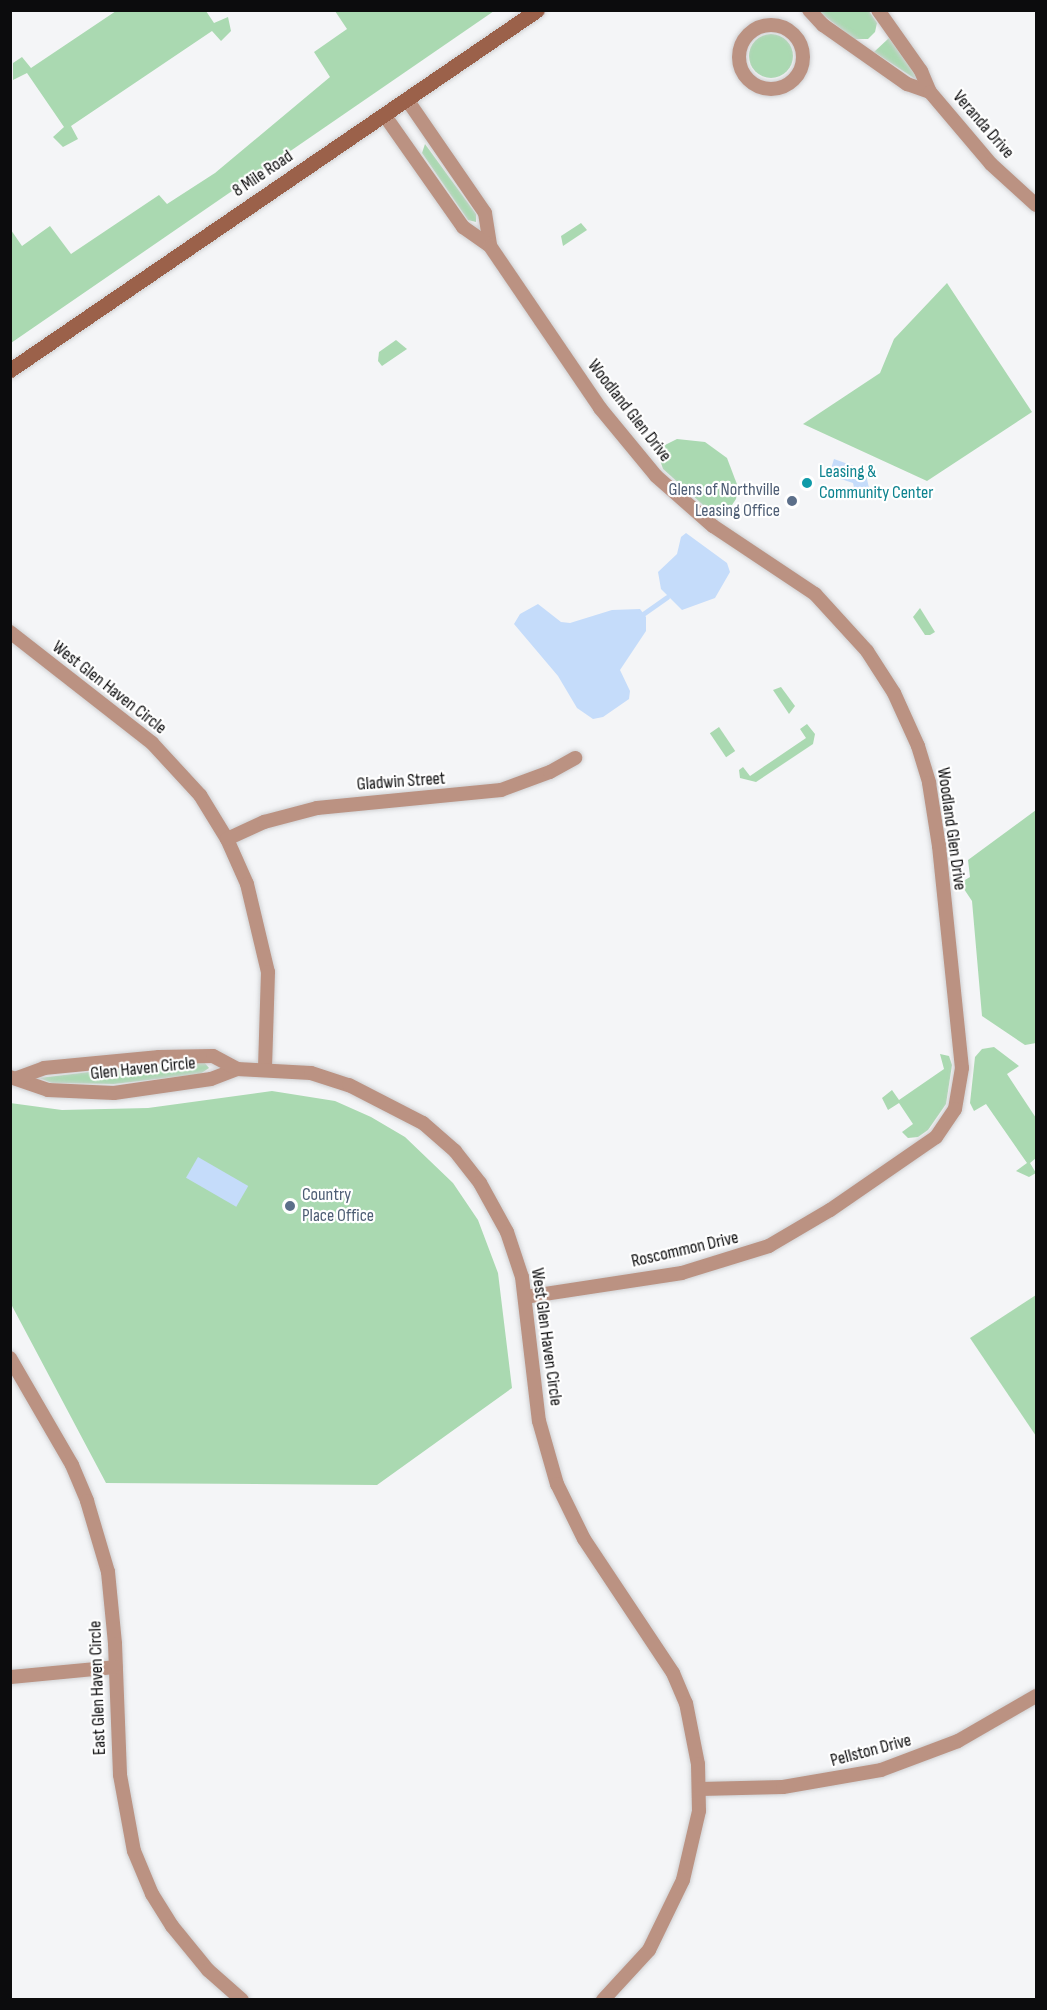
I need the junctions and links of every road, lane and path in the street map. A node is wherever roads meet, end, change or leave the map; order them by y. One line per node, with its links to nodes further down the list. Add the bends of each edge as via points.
1 (537, 10): 6 (main road, 8 Mile Road)
2 (878, 10): 5 (street, Veranda Drive, via 921,71)
3 (812, 14): 4 (street); 5 (street, Veranda Drive, via 908,84)
4 (795, 35): 4 (street, via 771,24 750,32 740,49 739,60 747,78 764,88 793,81 803,61 803,50)
5 (930, 92): 8 (street, Veranda Drive, via 991,164)
6 (408, 101): 7 (main road, 8 Mile Road); 9 (street, Woodland Glen Drive, via 485,213)
7 (385, 116): 9 (street, Woodland Glen Drive, via 464,227); 10 (main road, 8 Mile Road)
8 (1036, 205)
9 (490, 246): 17 (street, Woodland Glen Drive, via 631,448 664,485 705,520 797,580 831,608 867,651 910,724 930,783 962,1083 955,1109 936,1137)
10 (10, 370)
11 (10, 633): 13 (street, West Glen Haven Circle, via 152,742 200,795)
12 (575, 758): 13 (street, Gladwin Street, via 501,790 317,808 264,822)
13 (227, 838): 15 (street, West Glen Haven Circle, via 247,884 268,972)
14 (237, 1068): 15 (street, Glen Haven Circle); 16 (street, Glen Haven Circle, via 213,1056 159,1057 44,1068); 16 (street, Glen Haven Circle, via 210,1079 114,1093 40,1088)
15 (265, 1068): 18 (street, West Glen Haven Circle, via 311,1073 349,1085 386,1101 437,1134 491,1201 513,1249)
16 (14, 1078)
17 (869, 1183): 18 (street, Roscommon Drive, via 796,1232 721,1263)
18 (526, 1297): 23 (street, West Glen Haven Circle, via 539,1421 557,1484 584,1539 653,1639 681,1688 692,1724)
19 (10, 1358): 20 (street, East Glen Haven Circle, via 51,1426 87,1502 108,1572)
20 (116, 1667): 21 (street); 24 (street, East Glen Haven Circle, via 120,1775 134,1851 152,1894 172,1926 208,1970)
21 (10, 1677)
22 (1036, 1696): 23 (street, Pellston Drive, via 958,1741 881,1770 783,1787)
23 (700, 1789): 25 (street, via 692,1848 673,1904 649,1950)
24 (242, 2000)
25 (603, 2000)

